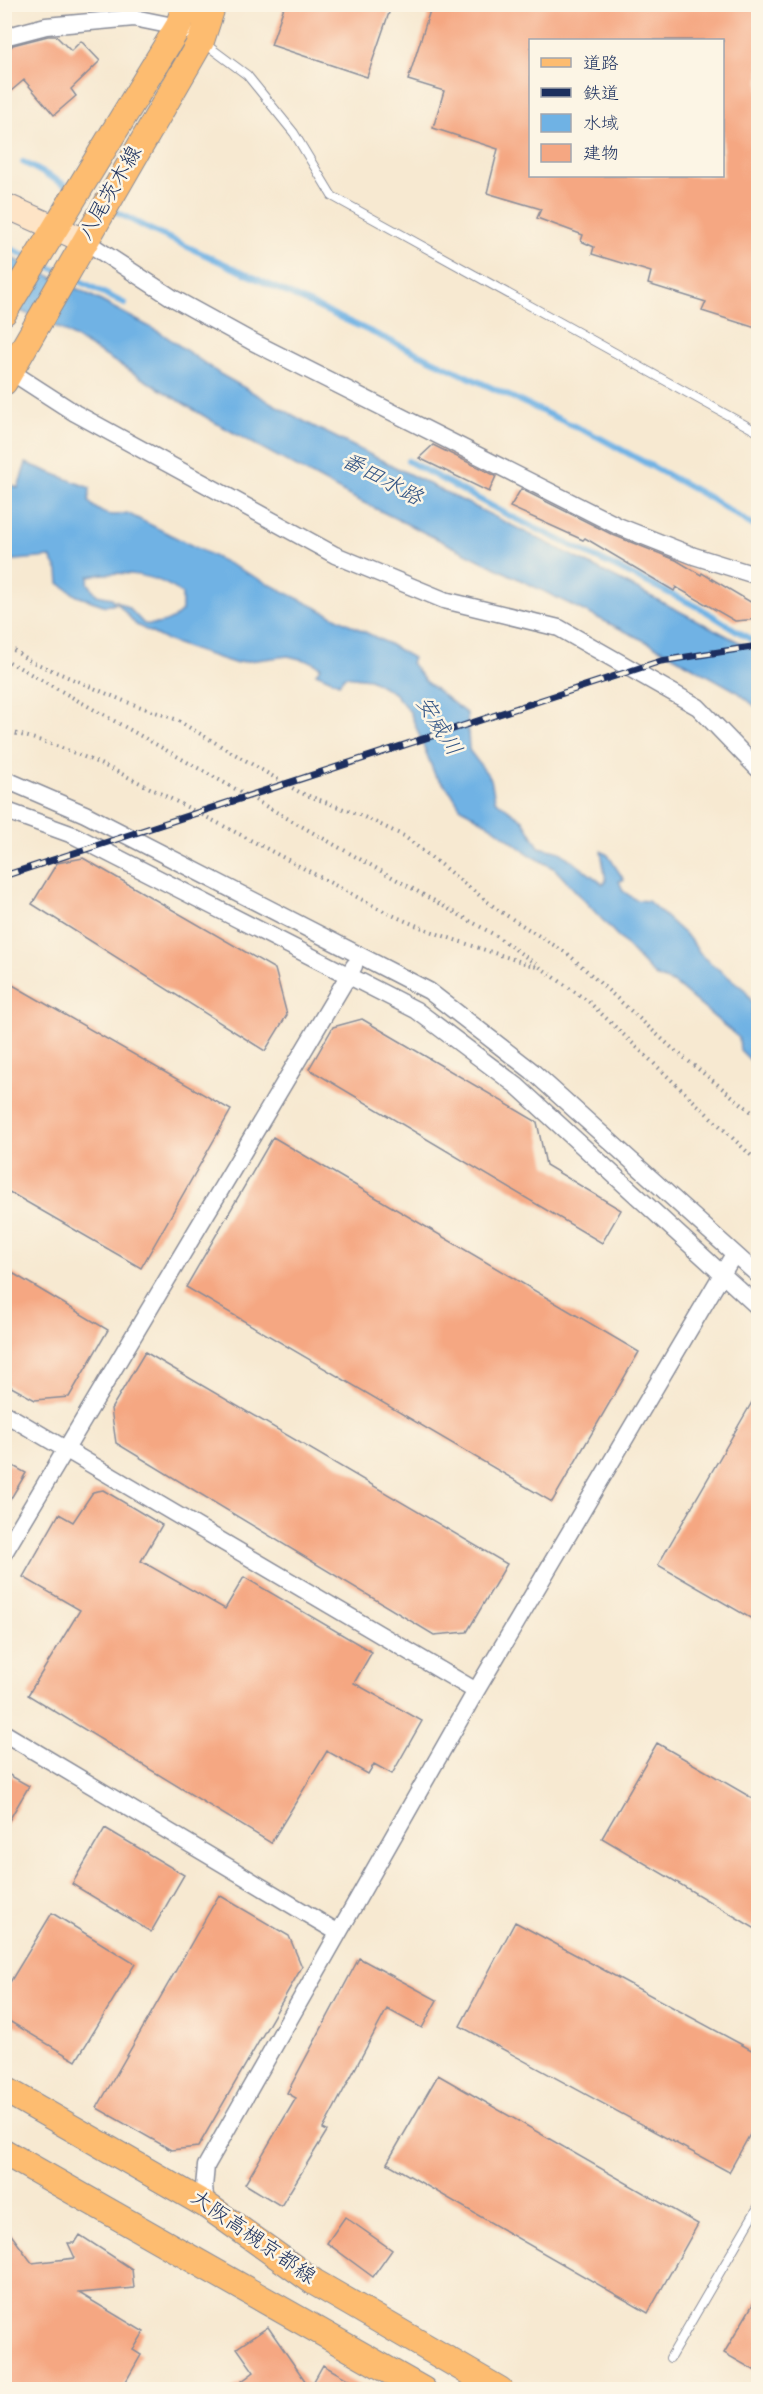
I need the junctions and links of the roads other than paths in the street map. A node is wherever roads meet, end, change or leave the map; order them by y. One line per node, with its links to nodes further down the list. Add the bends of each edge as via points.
1 (213, 4): 4 (main road, 八尾茨木線)
2 (182, 16): 3 (street, via 46,26); 4 (street); 6 (main road, 八尾茨木線)
3 (4, 38)
4 (201, 41): 7 (main road, 八尾茨木線); 10 (lane, via 246,75 294,133 332,196)
5 (4, 205): 6 (main road)
6 (56, 228): 7 (main road); 8 (main road, 八尾茨木線)
7 (86, 240): 9 (main road, 八尾茨木線); 11 (street, via 171,297 251,341 599,516 694,556)
8 (4, 312)
9 (7, 376): 12 (street, via 335,555 444,600 560,628 698,707)
10 (759, 432)
11 (759, 576)
12 (759, 769)
13 (4, 779): 15 (street, via 85,814)
14 (4, 810): 16 (street, via 73,836)
15 (359, 956): 16 (street); 17 (street, via 429,991 532,1071)
16 (349, 974): 18 (street, via 416,1010 517,1086); 22 (street)
17 (734, 1254): 18 (street); 19 (street)
18 (721, 1274): 20 (street); 24 (street)
19 (759, 1275)
20 (759, 1307)
21 (4, 1413): 22 (street)
22 (65, 1451): 23 (street); 24 (street)
23 (4, 1553)
24 (476, 1691): 26 (street)
25 (4, 1733): 26 (street)
26 (337, 1932): 29 (street, via 206,2166)
27 (4, 2089): 29 (main road, 大阪高槻京都線)
28 (4, 2152): 32 (main road, 大阪高槻京都線)
29 (206, 2205): 33 (main road, 大阪高槻京都線, via 314,2282)
30 (759, 2207): 31 (lane)
31 (670, 2358)
32 (423, 2390)
33 (500, 2390)

